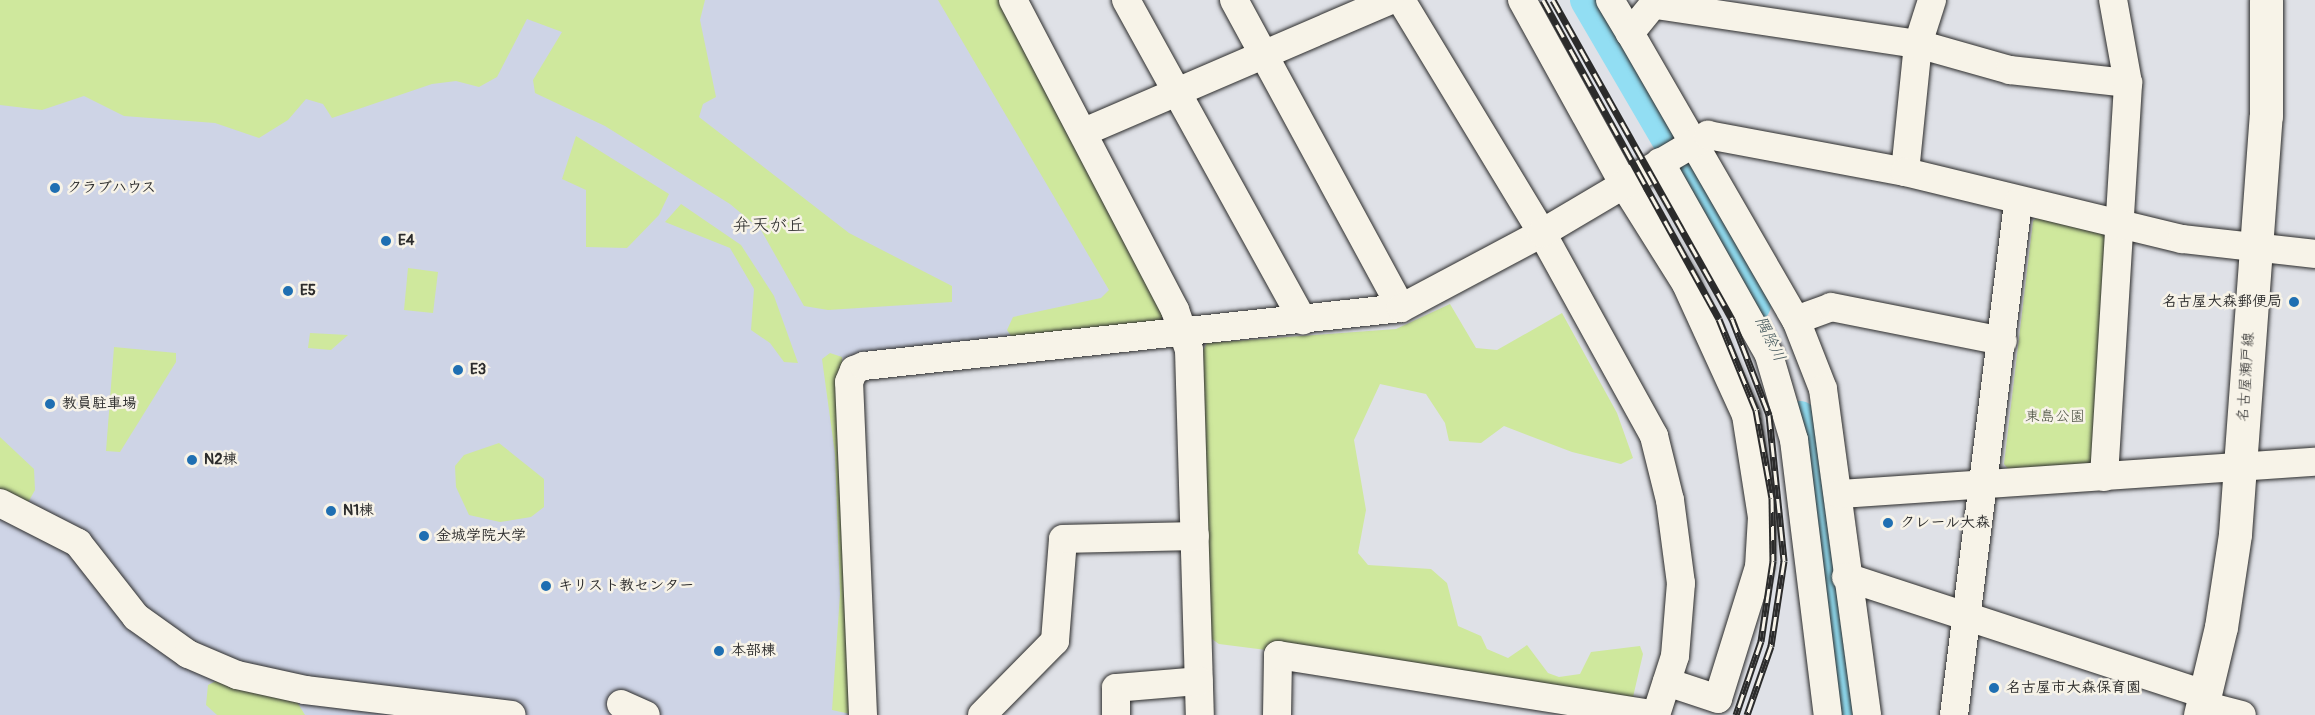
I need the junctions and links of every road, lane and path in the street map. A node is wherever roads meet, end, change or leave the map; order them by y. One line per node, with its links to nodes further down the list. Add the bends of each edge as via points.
1 (1013, 0): 17 (street)
2 (1126, 0): 16 (street)
3 (1233, 0): 14 (street)
4 (1390, 0): 14 (street)
5 (1401, 0): 23 (street)
6 (1522, 0): 20 (street)
7 (1610, 0): 12 (street)
8 (1932, 0): 13 (street)
9 (2113, 0): 15 (street)
10 (2266, 0): 24 (main road, 名古屋瀬戸線)
11 (1657, 3): 12 (street); 13 (street)
12 (1630, 33): 18 (street)
13 (1918, 44): 15 (street, via 2010,70); 19 (street)
14 (1263, 53): 16 (street); 26 (street)
15 (2128, 83): 22 (street)
16 (1177, 92): 17 (street); 27 (street)
17 (1084, 132): 29 (street)
18 (1676, 155): 19 (street, via 1708,135); 20 (street); 28 (street); 50 (street, via 1769,355 1794,440)
19 (1905, 172): 21 (street)
20 (1624, 185): 23 (street); 41 (street, via 1686,284 1722,354 1746,415 1762,517 1759,567 1718,699)
21 (2018, 202): 22 (street); 30 (street)
22 (2118, 224): 24 (street, via 2182,239); 33 (street)
23 (1542, 233): 26 (street); 41 (street, via 1654,436 1670,500 1681,583 1676,656)
24 (2257, 247): 25 (street); 32 (main road, 名古屋瀬戸線)
25 (2315, 254)
26 (1401, 308): 27 (street)
27 (1303, 320): 29 (street)
28 (1796, 320): 30 (street, via 1831,307); 35 (street, via 1823,389)
29 (1184, 332): 37 (street); 44 (street, via 854,370 849,382)
30 (2003, 341): 34 (street)
31 (2315, 462): 32 (street)
32 (2240, 467): 33 (street); 42 (main road, 名古屋瀬戸線, via 2229,587)
33 (2104, 477): 34 (street)
34 (1985, 483): 35 (street); 39 (street)
35 (1840, 494): 38 (street)
36 (0, 503): 43 (street, via 78,543 136,617 188,654 237,675 305,690)
37 (1195, 536): 40 (street); 45 (street, via 1063,539 1055,641)
38 (1846, 577): 39 (street); 51 (street)
39 (1969, 617): 42 (street); 52 (street)
40 (1199, 681): 46 (street, via 1116,688); 47 (street)
41 (1667, 682): 49 (street)
42 (2203, 705): 53 (street)
43 (511, 715)
44 (863, 715)
45 (982, 715)
46 (1116, 715)
47 (1200, 715)
48 (1277, 715): 49 (street, via 1278,656)
49 (1656, 715)
50 (1828, 715)
51 (1867, 715)
52 (1954, 715)
53 (2242, 715)

